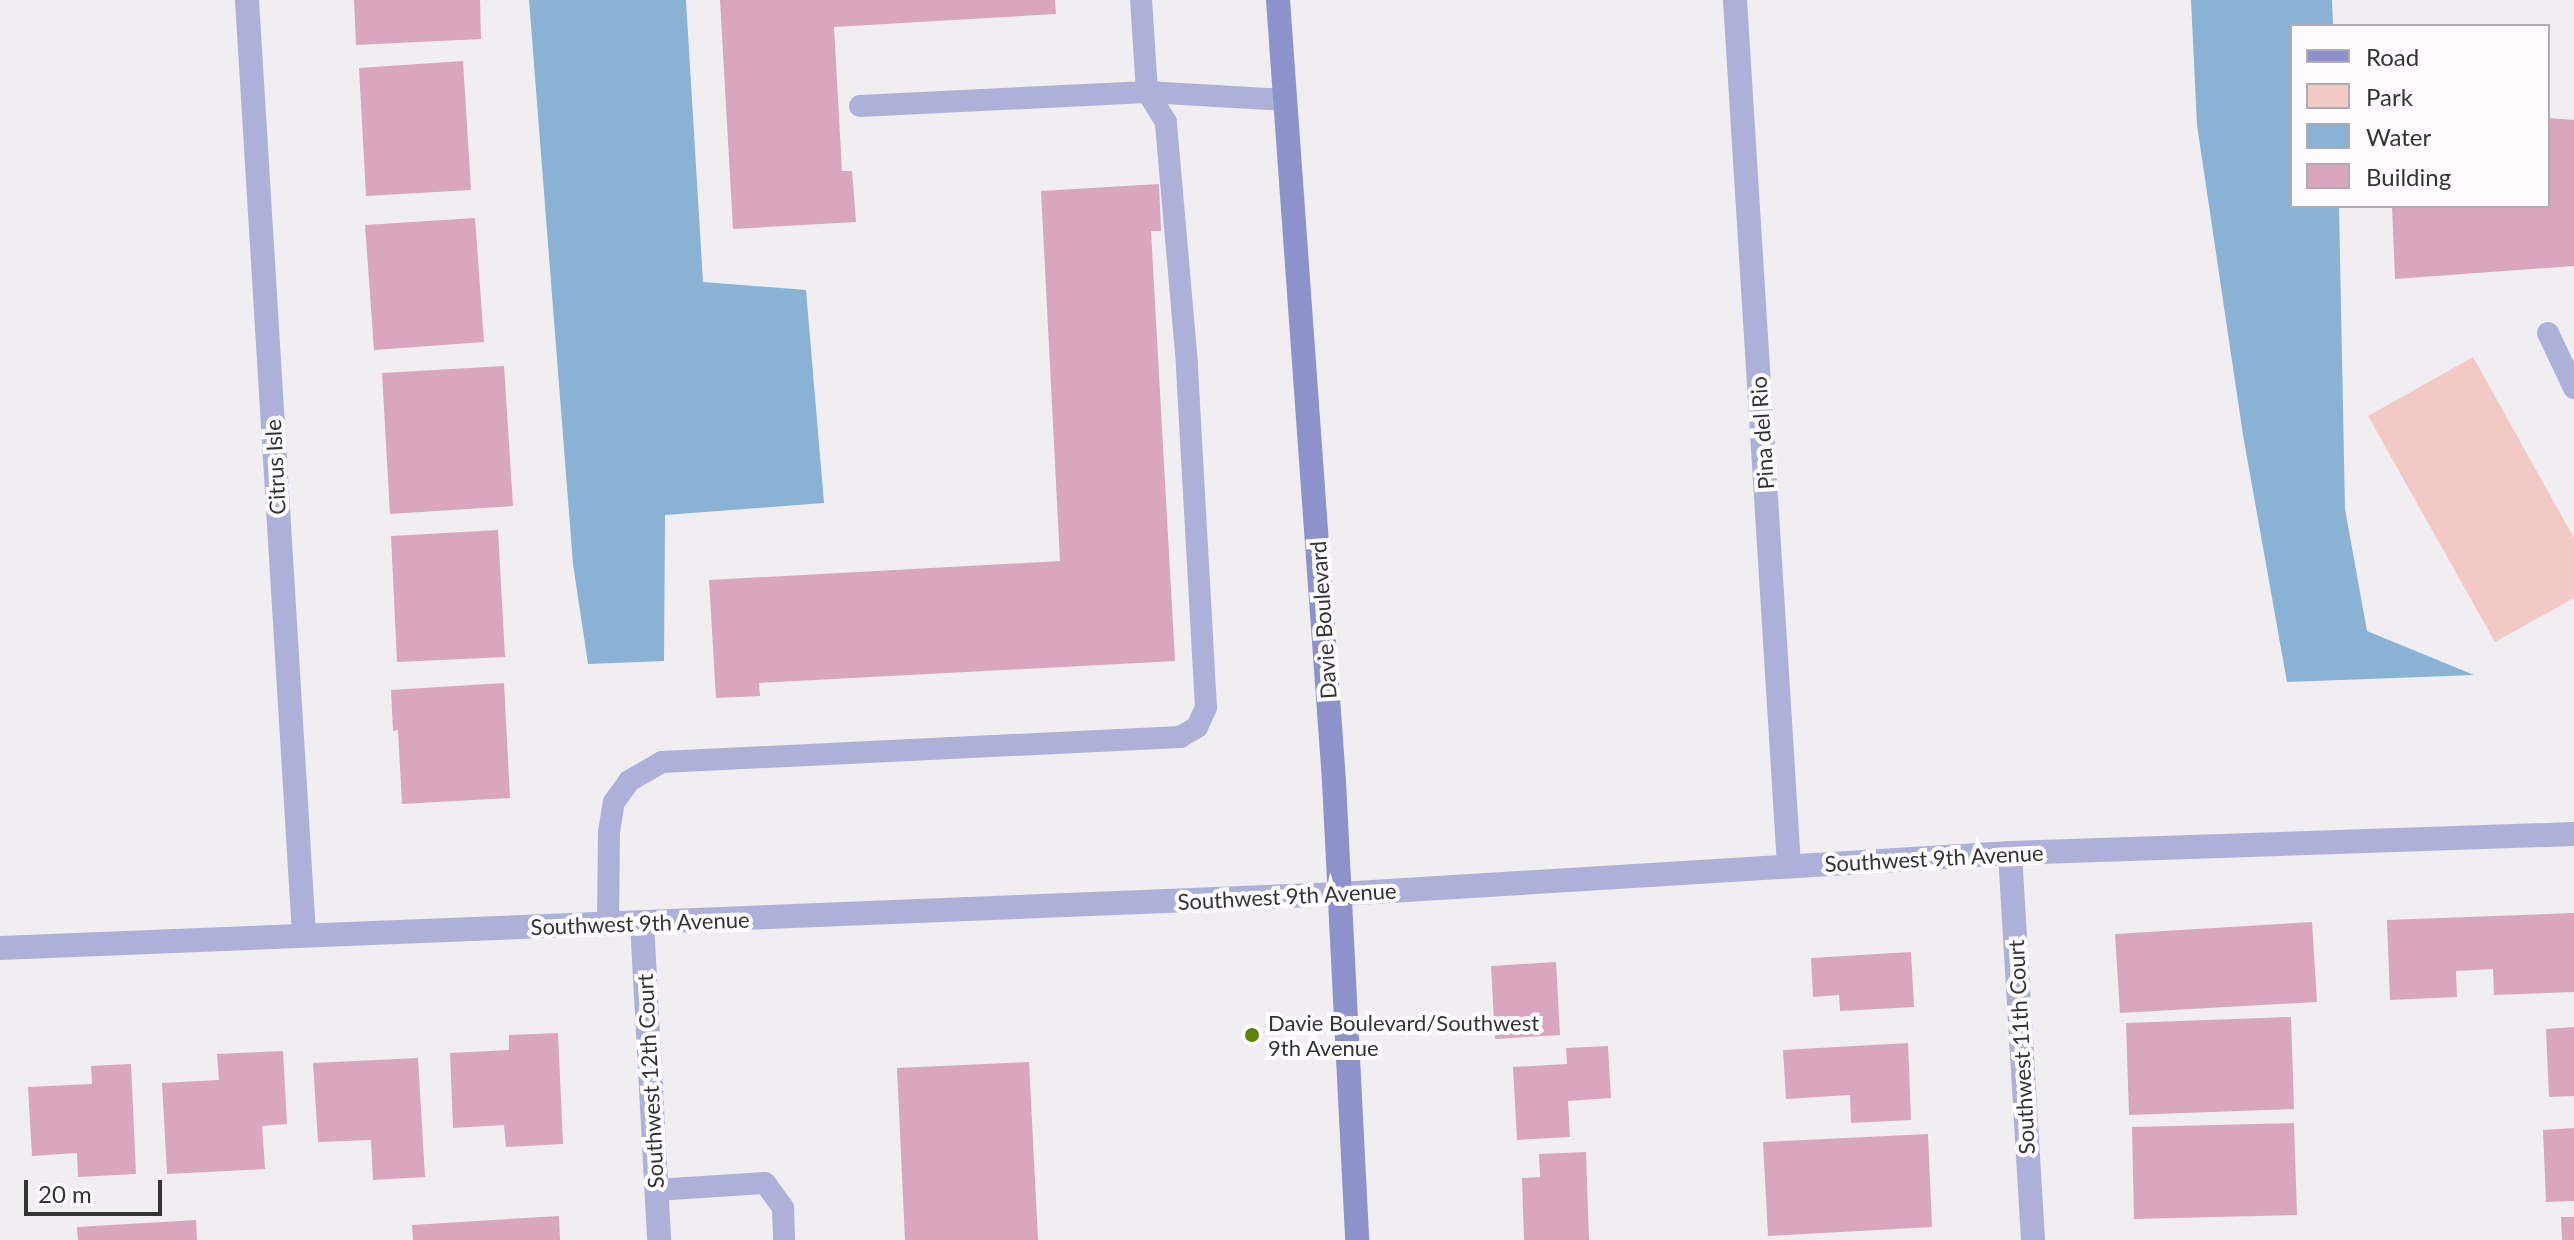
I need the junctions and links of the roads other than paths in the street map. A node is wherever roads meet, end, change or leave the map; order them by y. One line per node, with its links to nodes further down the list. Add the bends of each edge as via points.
1 (247, 0): 16 (street, Citrus Isle)
2 (1141, 0): 5 (lane)
3 (1278, 0): 6 (main road, Davie Boulevard)
4 (1735, 0): 12 (street, Pina del Rio)
5 (1147, 92): 6 (lane); 7 (lane); 15 (lane, via 1166,122 1187,364 1206,708 1197,727 1180,737 662,762 629,781 614,802)
6 (1286, 100): 13 (main road, Davie Boulevard)
7 (860, 106)
8 (2548, 333): 9 (lane)
9 (2574, 388)
10 (2574, 834): 11 (street, Southwest 9th Avenue)
11 (2010, 853): 12 (street, Southwest 9th Avenue); 22 (street, Southwest 11th Court)
12 (1789, 866): 13 (street, Southwest 9th Avenue)
13 (1340, 894): 14 (street, Southwest 9th Avenue); 21 (main road, Davie Boulevard)
14 (642, 923): 15 (street, Southwest 9th Avenue); 18 (street, Southwest 12th Court)
15 (608, 924): 16 (street, Southwest 9th Avenue)
16 (304, 935): 17 (street, Southwest 9th Avenue)
17 (0, 948)
18 (656, 1190): 19 (street, Southwest 12th Court); 20 (lane, via 765,1183 783,1208)
19 (659, 1240)
20 (784, 1240)
21 (1357, 1240)
22 (2033, 1240)

